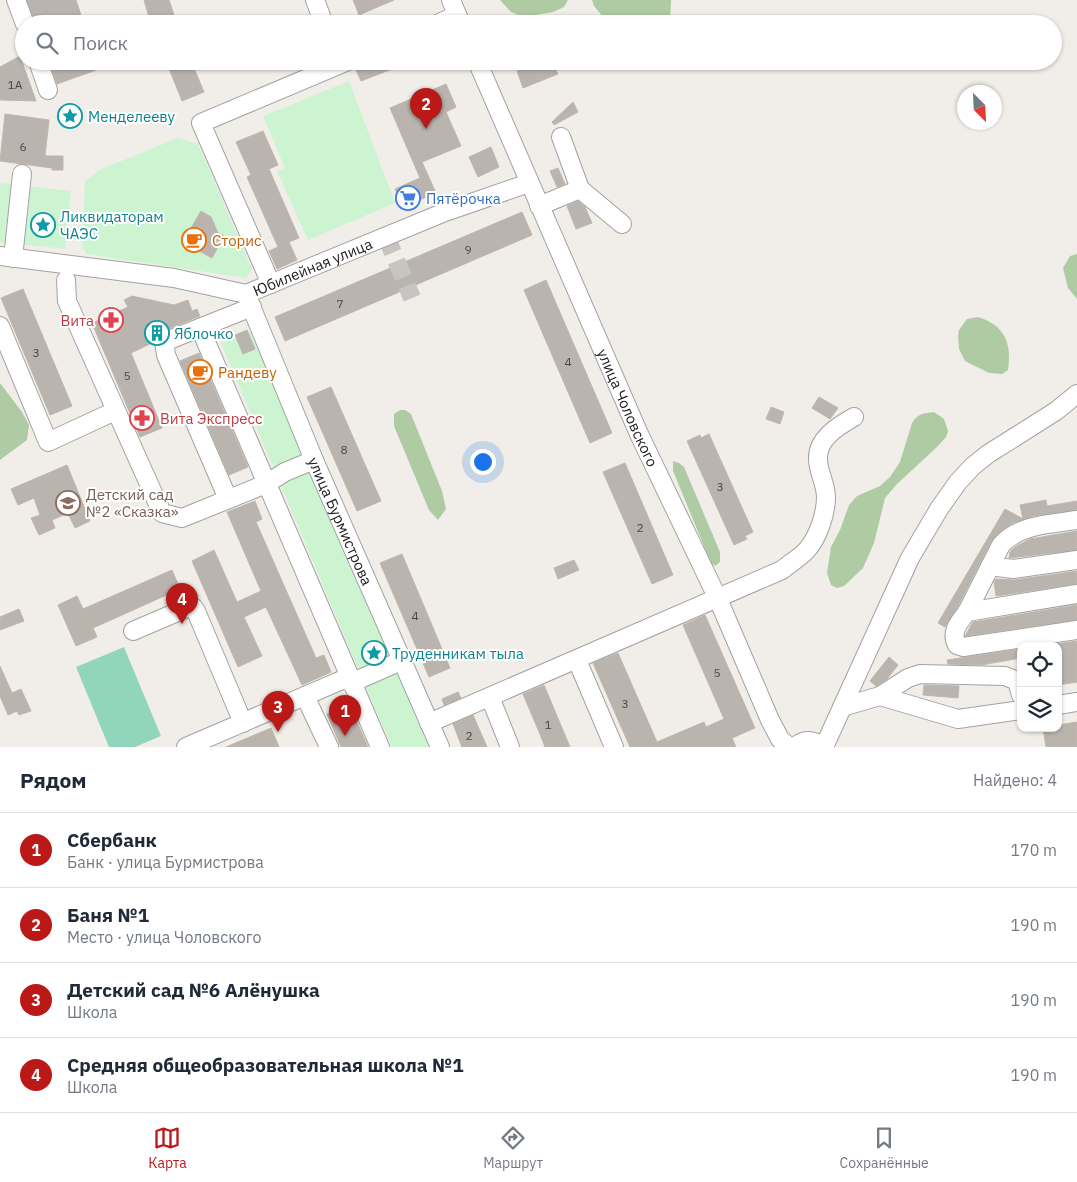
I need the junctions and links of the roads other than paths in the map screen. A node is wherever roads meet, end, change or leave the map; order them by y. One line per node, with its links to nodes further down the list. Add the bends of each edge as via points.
1 (16, 0): 3 (street)
2 (315, 0): 4 (street)
3 (21, 15)
4 (321, 15)
5 (41, 70): 8 (street)
6 (324, 70): 17 (street, via 201,123)
7 (481, 70): 11 (street, улица Чоловского)
8 (48, 90)
9 (561, 137): 12 (street)
10 (22, 174): 15 (street)
11 (529, 183): 13 (street, улица Чоловского); 17 (street, Юбилейная улица, via 445,212)
12 (580, 189): 13 (street); 14 (street)
13 (539, 206): 31 (street, улица Чоловского, via 639,434)
14 (622, 224)
15 (6, 257): 18 (street, Юбилейная улица, via 174,278)
16 (66, 280): 22 (street, via 67,301)
17 (271, 284): 18 (street, Юбилейная улица)
18 (249, 301): 20 (street); 24 (street, улица Бурмистрова)
19 (0, 326): 22 (street, via 48,442)
20 (200, 328): 25 (street); 26 (street, via 164,342 166,355)
21 (1077, 394): 44 (street, via 988,454 958,482 910,558)
22 (115, 411): 26 (street, via 162,513 182,518)
23 (854, 417): 31 (street, via 835,428 822,444 818,459 826,496 824,513 807,550 782,570)
24 (314, 460): 25 (street); 35 (street, улица Бурмистрова)
25 (266, 484): 26 (street); 37 (street)
26 (228, 499)
27 (1077, 520): 29 (street, via 1014,533 1001,545)
28 (1077, 560): 29 (street, via 1013,570)
29 (990, 566): 32 (street)
30 (1077, 594): 32 (street)
31 (718, 599): 36 (street); 54 (street, улица Чоловского, via 770,720 780,739)
32 (967, 612): 33 (street, via 956,624 955,640 963,647)
33 (1077, 630)
34 (132, 631): 46 (street, via 193,607)
35 (403, 660): 37 (street); 47 (street, улица Бурмистрова)
36 (576, 660): 41 (street); 53 (street)
37 (350, 680): 39 (street); 50 (street)
38 (1019, 687): 40 (street, via 1017,681 1005,676 920,674)
39 (305, 696): 46 (street); 49 (street)
40 (880, 696): 44 (street); 45 (street, via 958,719)
41 (490, 697): 47 (street); 52 (street)
42 (1077, 702): 43 (street)
43 (1062, 704)
44 (842, 707): 56 (street)
45 (1017, 711)
46 (243, 722): 48 (street)
47 (429, 723): 51 (street, улица Бурмистрова)
48 (186, 747)
49 (329, 747)
50 (380, 747)
51 (440, 747)
52 (510, 747)
53 (614, 747)
54 (789, 747)
55 (795, 747): 56 (street, via 807,741)
56 (824, 747)

